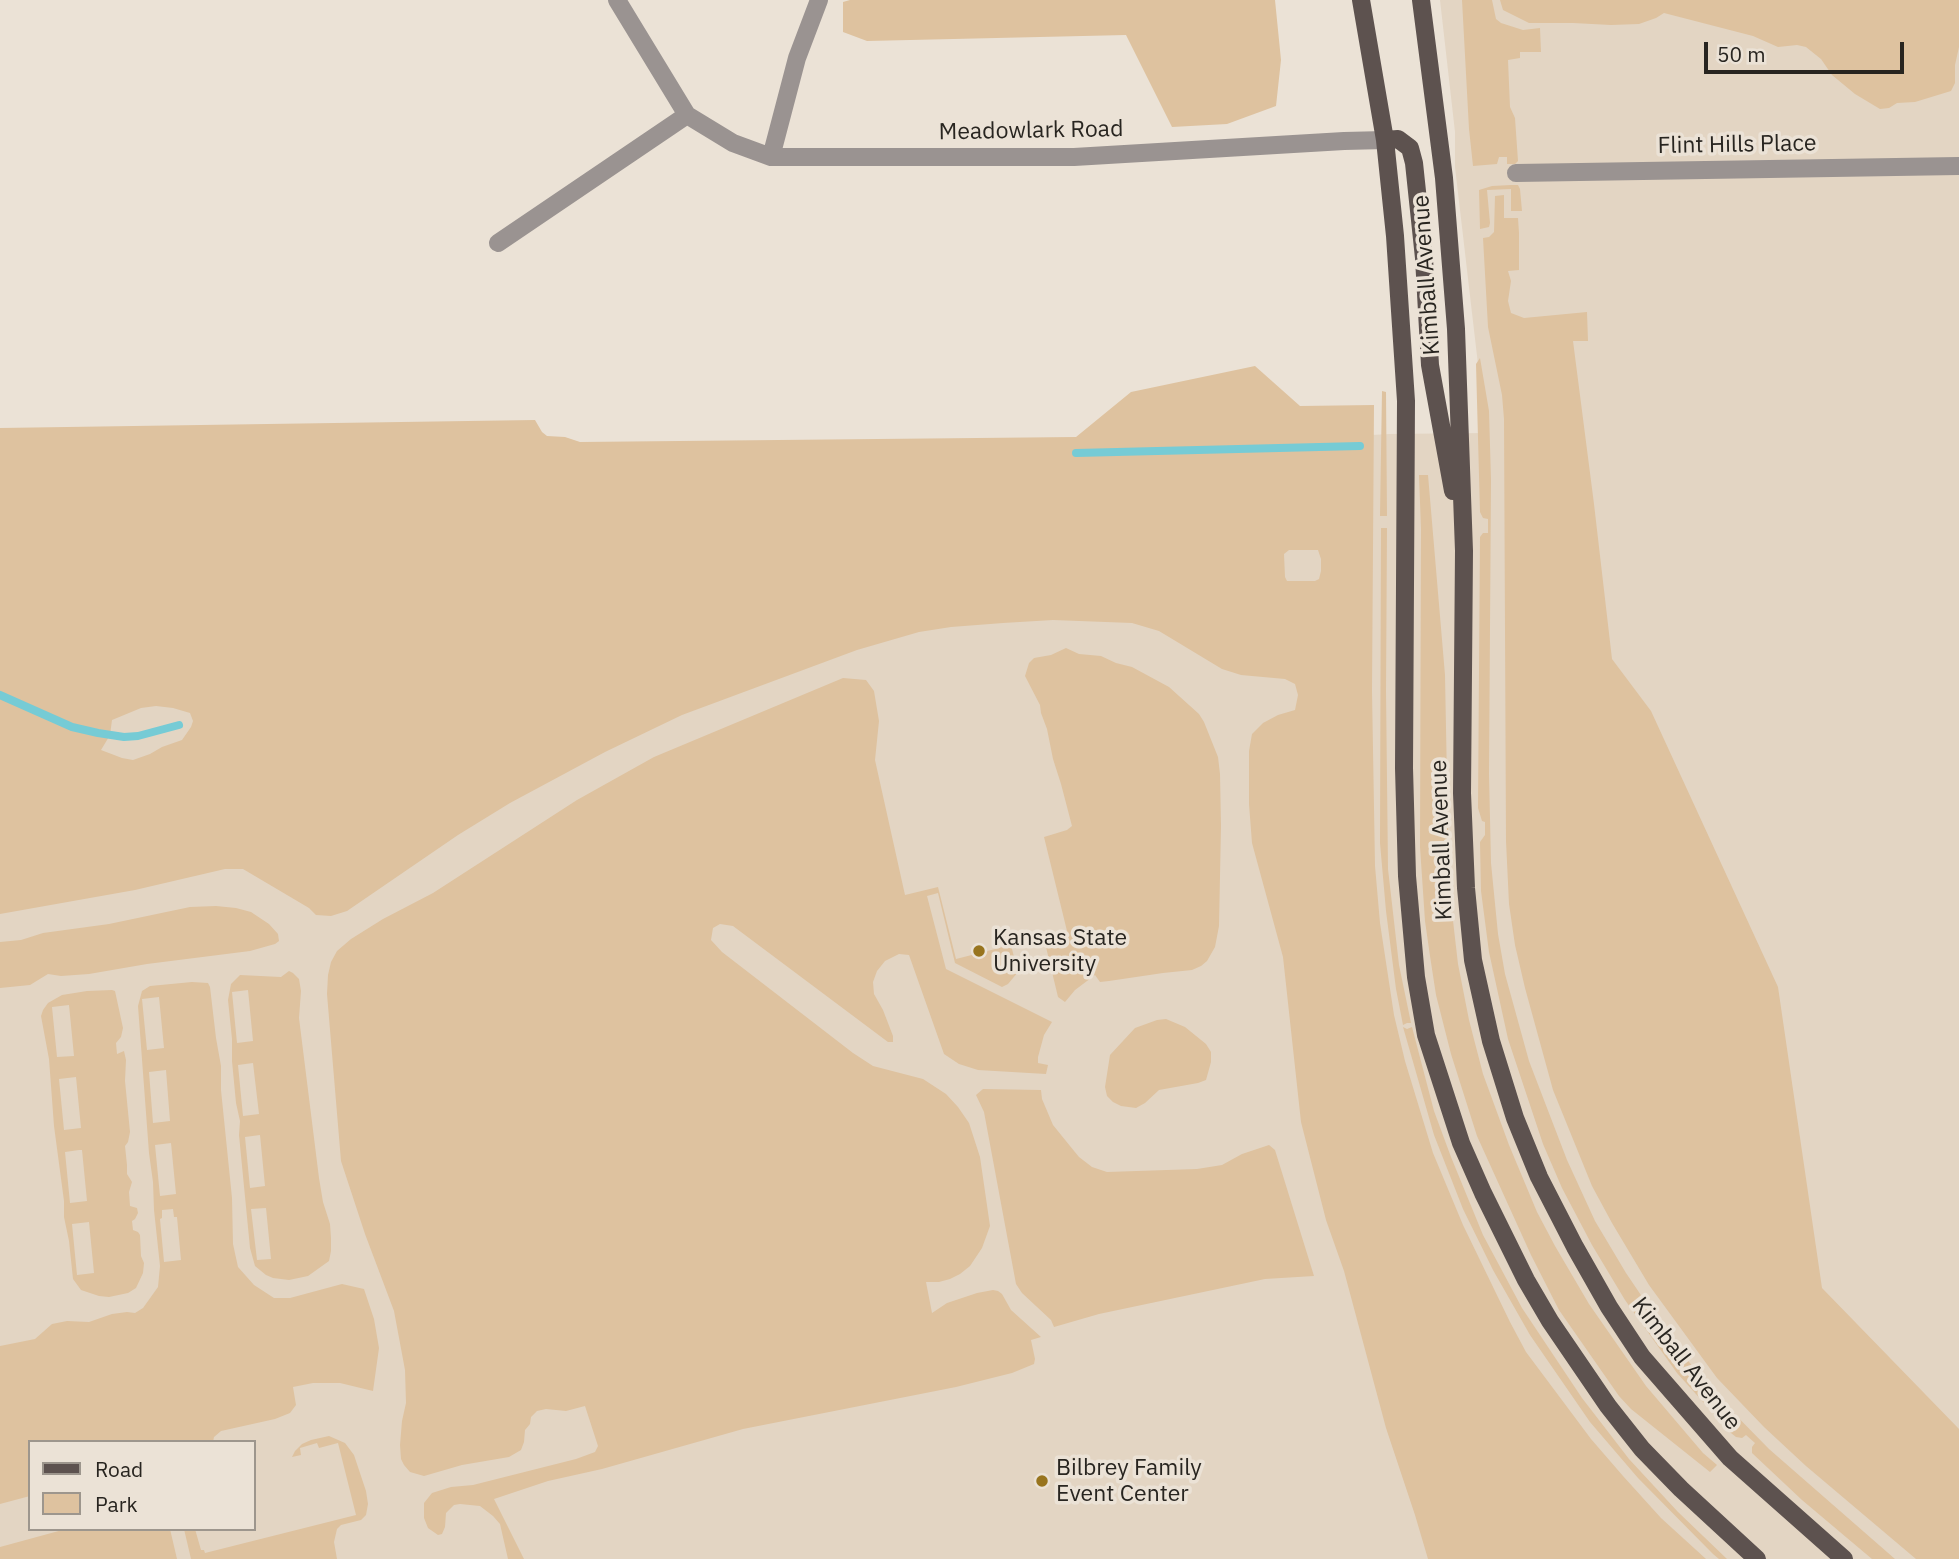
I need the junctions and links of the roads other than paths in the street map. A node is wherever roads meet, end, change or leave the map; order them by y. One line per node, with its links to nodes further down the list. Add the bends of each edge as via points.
1 (617, 0): 5 (street, Meadowlark Road)
2 (819, 0): 7 (street, via 797,58)
3 (1361, 0): 6 (main road, Kimball Avenue)
4 (1421, 0): 11 (main road, Kimball Avenue, via 1450,243)
5 (687, 116): 7 (street, Meadowlark Road, via 733,143); 10 (street)
6 (1385, 141): 7 (street, Meadowlark Road, via 1074,157); 11 (main road, via 1404,143 1414,163 1430,365); 12 (main road, Kimball Avenue, via 1406,401 1407,876 1426,1035 1461,1143 1525,1280 1550,1321 1642,1449)
7 (771, 157)
8 (1959, 166): 9 (street, Flint Hills Place)
9 (1516, 173)
10 (498, 243)
11 (1464, 551): 13 (main road, Kimball Avenue, via 1466,888 1474,960 1491,1041 1516,1118 1574,1247 1643,1357 1730,1458)
12 (1757, 1559)
13 (1844, 1559)

